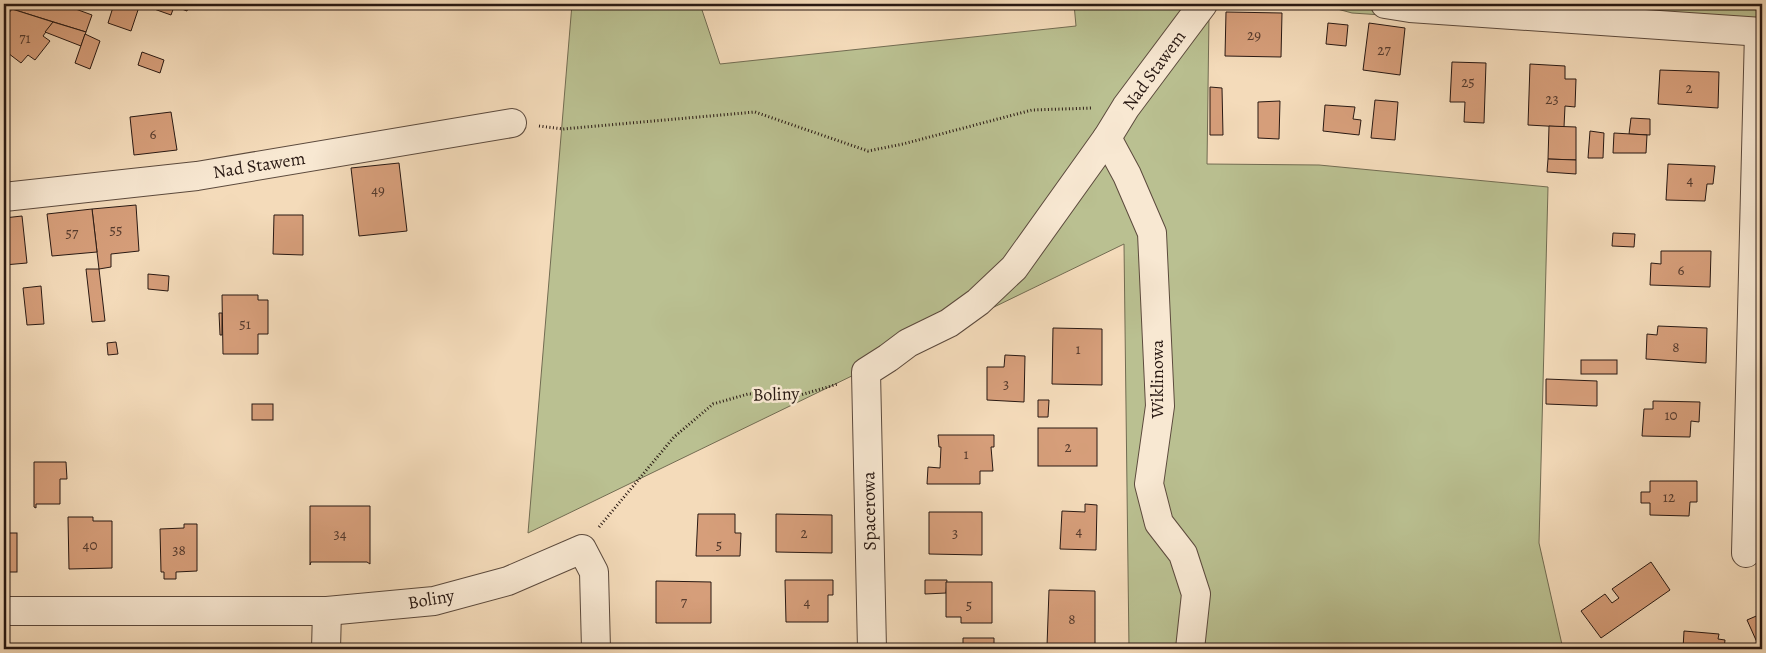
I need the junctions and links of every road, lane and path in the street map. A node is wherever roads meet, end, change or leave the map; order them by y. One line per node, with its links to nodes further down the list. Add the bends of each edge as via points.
1 (1202, 4): 4 (street, Nad Stawem)
2 (1385, 4): 3 (street)
3 (1761, 32): 10 (street)
4 (1126, 107): 5 (path, via 1032,110 868,151 755,112 563,129); 6 (street, Nad Stawem)
5 (512, 123): 7 (street, Nad Stawem, via 197,176)
6 (1107, 138): 8 (street, via 1014,268 978,302 949,323 908,343); 16 (street, Wiklinowa, via 1152,233 1160,406 1150,484 1159,522 1183,554 1196,594)
7 (4, 197)
8 (866, 372): 9 (path, Boliny, via 832,387 797,396 748,394 713,404 674,436); 15 (street, Spacerowa)
9 (582, 549): 12 (street, Boliny, via 508,581 434,601); 14 (street, via 594,572)
10 (1746, 553)
11 (4, 611): 12 (street, Boliny)
12 (326, 611): 13 (street)
13 (326, 649)
14 (596, 649)
15 (872, 649)
16 (1190, 649)

